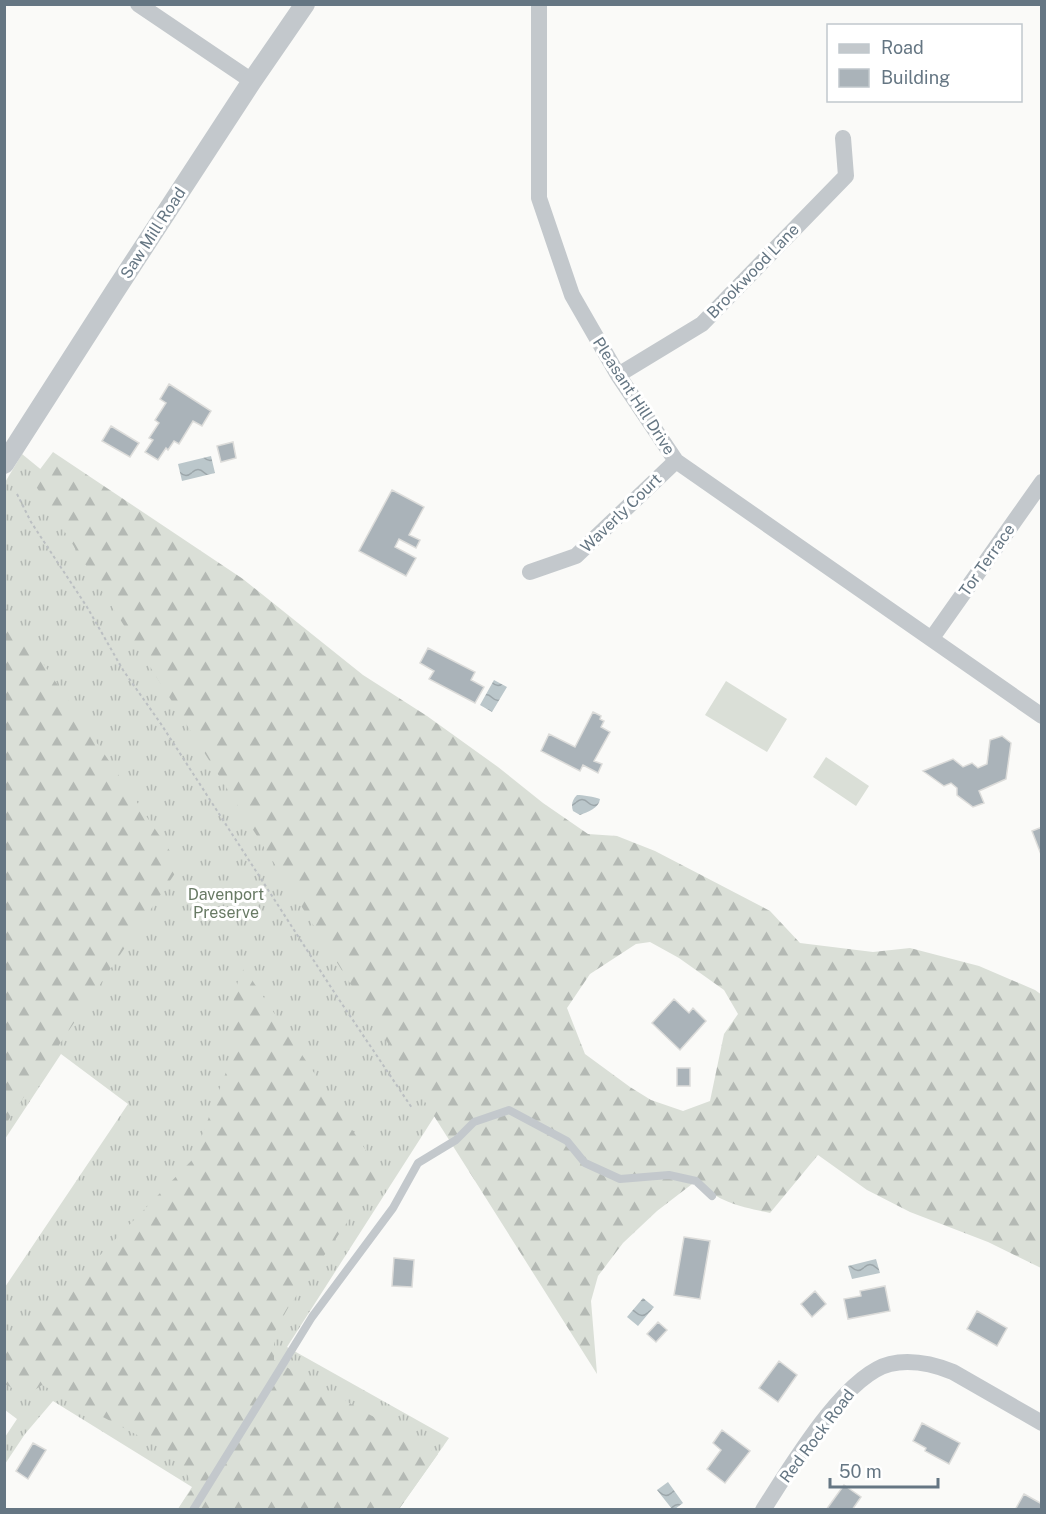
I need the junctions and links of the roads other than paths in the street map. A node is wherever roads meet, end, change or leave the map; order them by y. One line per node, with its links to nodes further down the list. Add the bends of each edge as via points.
1 (138, 4): 4 (street)
2 (305, 4): 4 (street, Saw Mill Road)
3 (539, 5): 6 (street, Pleasant Hill Drive, via 539,198 572,295)
4 (252, 81): 8 (street, Saw Mill Road)
5 (843, 138): 6 (street, Brookwood Lane, via 846,176 702,324)
6 (618, 375): 7 (street, Pleasant Hill Drive)
7 (676, 461): 10 (street, Waverly Court, via 576,556); 11 (street, Pleasant Hill Drive)
8 (4, 464)
9 (1041, 482): 11 (street, Tor Terrace)
10 (530, 572)
11 (932, 638): 12 (street, Pleasant Hill Drive)
12 (1041, 716)
13 (712, 1196): 15 (lane, via 696,1181 669,1175 620,1179 585,1163 567,1141 509,1110 474,1122 456,1140 418,1163 393,1208 312,1317)
14 (1041, 1423): 16 (street, Red Rock Road, via 938,1366 889,1364 871,1373 837,1404)
15 (192, 1509)
16 (763, 1509)

